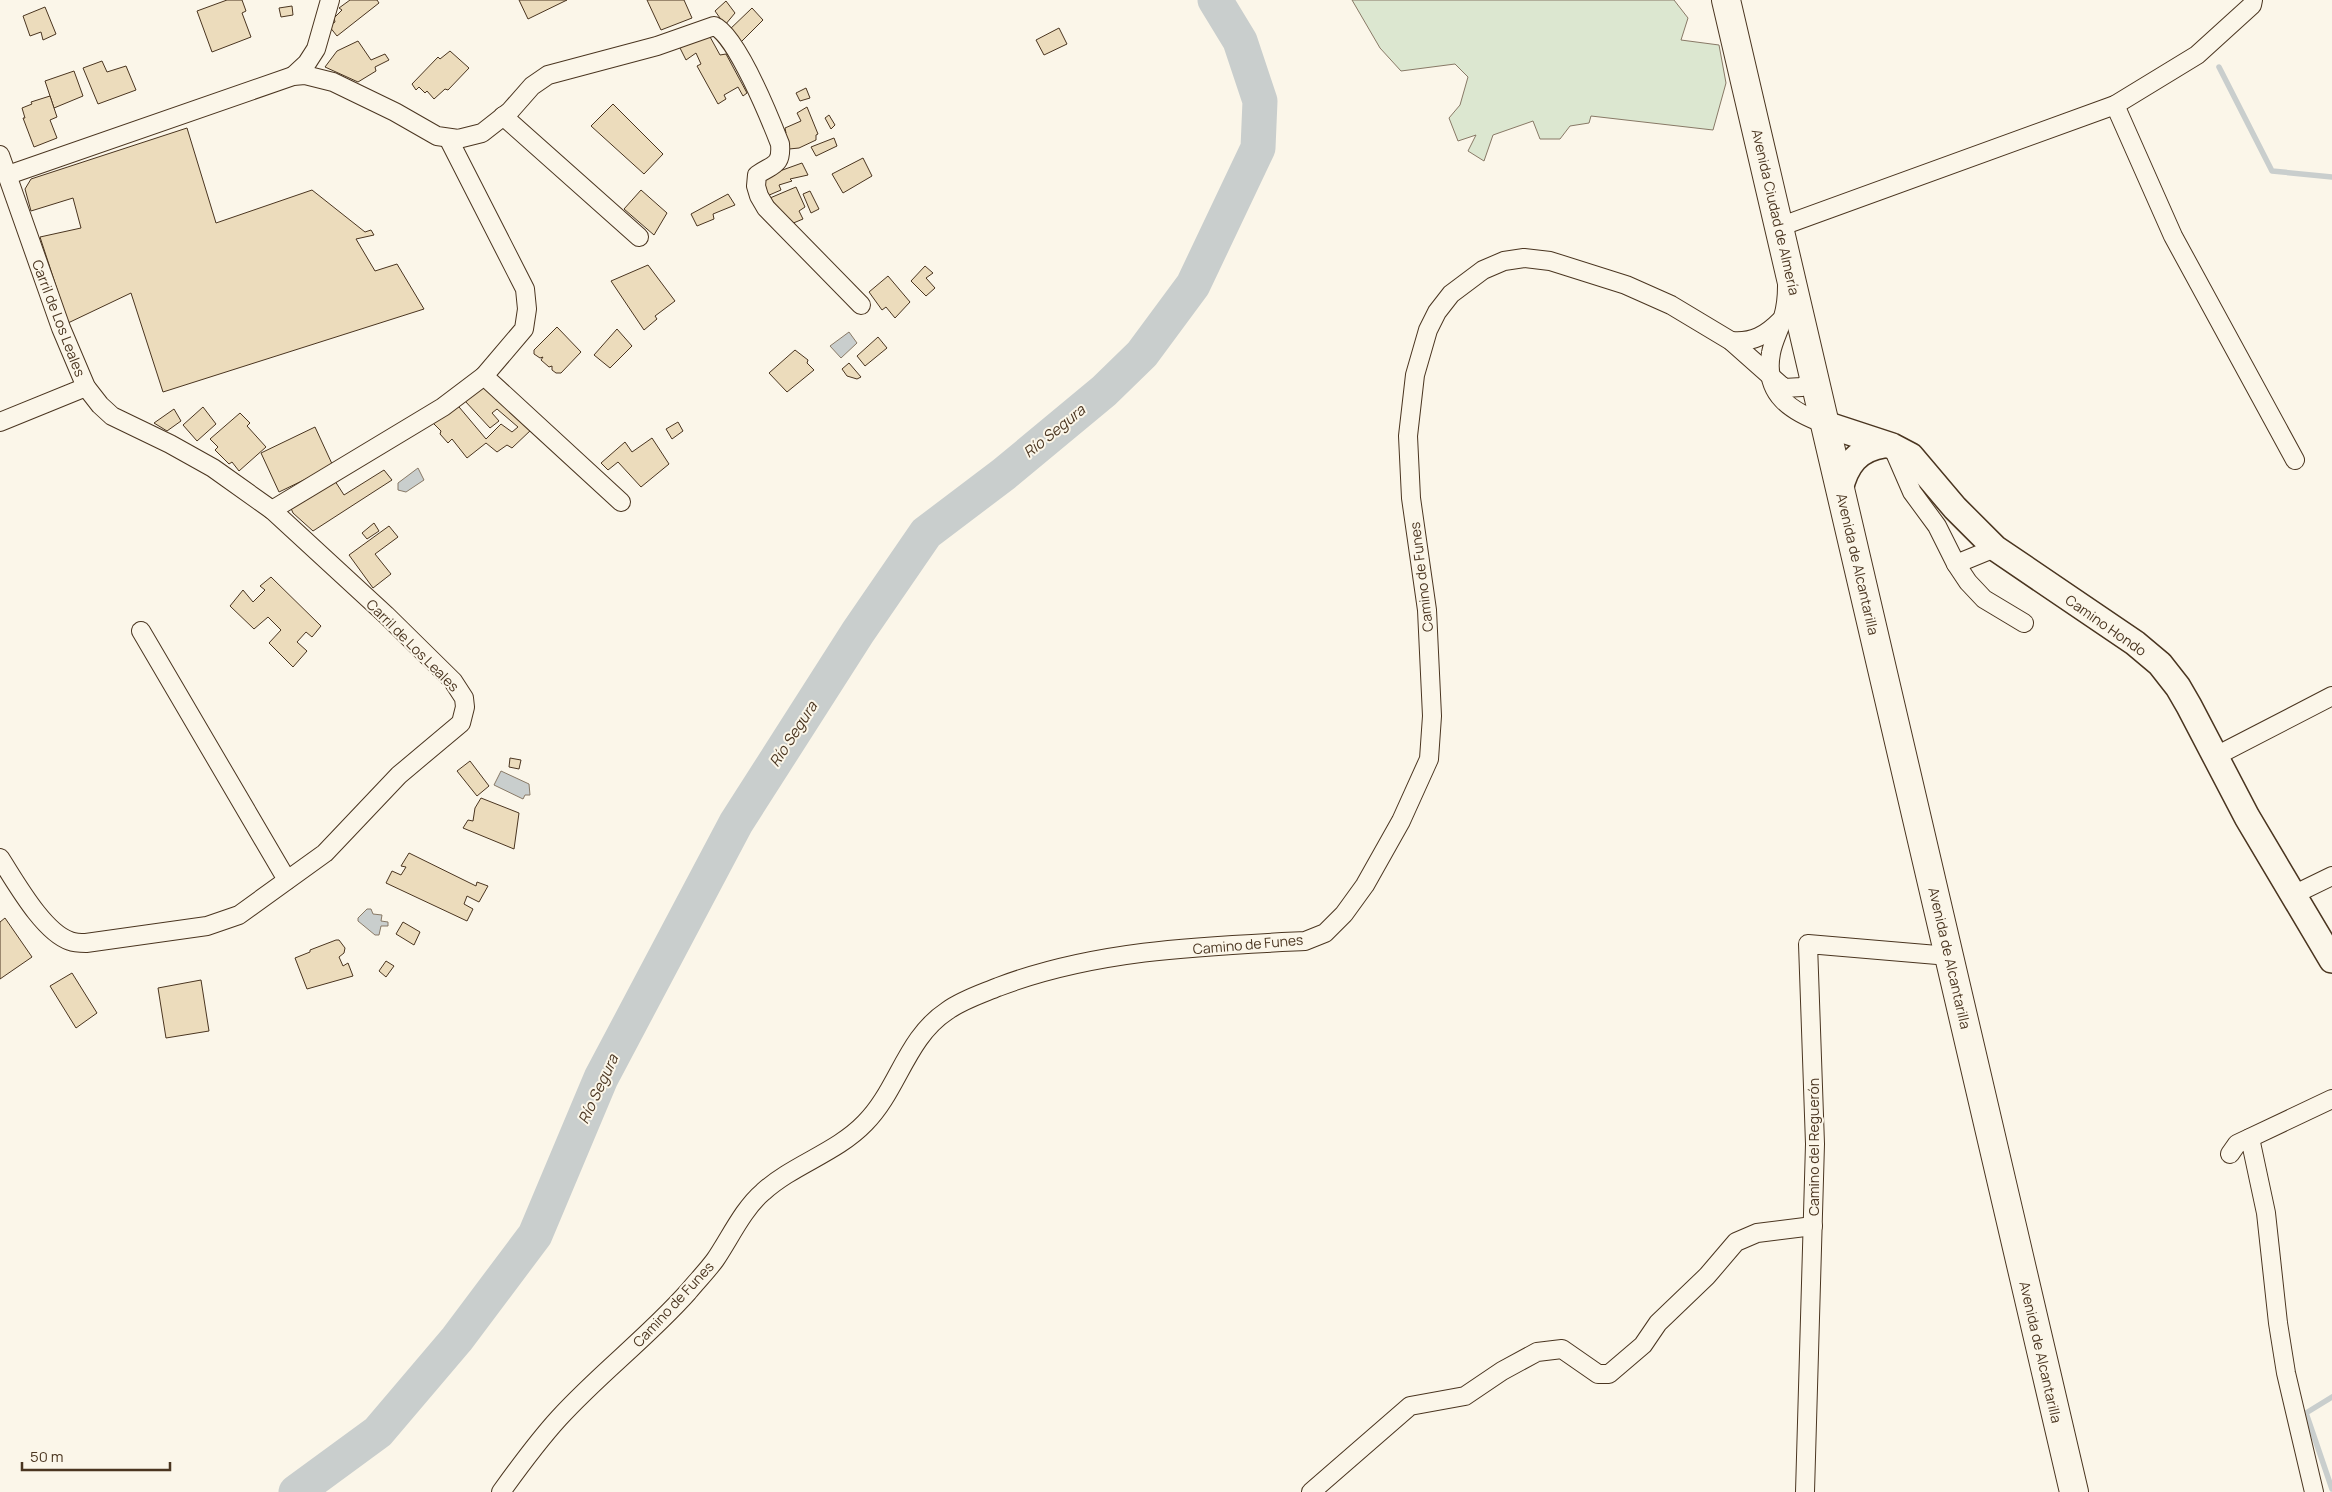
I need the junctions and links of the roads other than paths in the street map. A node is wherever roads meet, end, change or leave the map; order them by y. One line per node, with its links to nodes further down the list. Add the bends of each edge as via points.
1 (330, 0): 4 (street, via 316,49 308,63)
2 (1726, 0): 10 (main road, Avenida Ciudad de Almería)
3 (2253, 0): 5 (street, via 2252,5 2197,55)
4 (293, 76): 7 (street, via 304,75 333,82 437,136); 9 (street)
5 (2115, 105): 10 (street); 23 (street, via 2173,236)
6 (503, 116): 7 (street, via 482,133); 11 (street); 13 (street, via 532,86 548,75 657,46 709,26 718,28 752,77 780,144 777,163 757,175 759,196 785,228)
7 (448, 138): 16 (street, via 525,289 524,330)
8 (0, 155): 9 (street, Carril de Los Leales)
9 (8, 175): 19 (street, Carril de Los Leales, via 60,328)
10 (1779, 227): 12 (main road, Avenida Ciudad de Almería)
11 (639, 237)
12 (1788, 266): 14 (street); 18 (main road, Avenida Ciudad de Almería)
13 (861, 305)
14 (1783, 318): 15 (street, via 1757,339); 17 (street, via 1770,354)
15 (1731, 341): 17 (street, Camino de Funes); 43 (street, Camino de Funes, via 1700,320 1626,285 1550,261 1524,258 1504,261 1483,270 1451,294 1437,312 1415,375 1408,436 1412,498 1428,610 1432,716 1429,759 1401,821 1344,914 1325,933 1305,941 1122,955 1077,963 1023,978 947,1010 920,1036 873,1115 852,1136 790,1172 761,1194 713,1263 686,1294 560,1417)
16 (484, 376): 25 (street); 26 (street, via 443,407)
17 (1772, 377): 18 (street, via 1789,389 1802,387); 21 (street, via 1779,397 1791,409)
18 (1814, 378): 21 (main road, Avenida Ciudad de Almería)
19 (86, 388): 20 (street); 26 (street, Carril de Los Leales, via 112,416 213,468)
20 (0, 422)
21 (1825, 424): 22 (main road, Camino Hondo); 24 (main road, Avenida de Alcantarilla)
22 (1888, 445): 24 (main road, via 1868,448 1857,456 1847,469); 27 (main road, Camino Hondo, via 1911,456 1955,508); 28 (street)
23 (2295, 460)
24 (1840, 490): 37 (main road, Avenida de Alcantarilla)
25 (621, 502)
26 (272, 510): 35 (street, Carril de Los Leales, via 452,681 464,698 466,707 461,723 400,775 325,852)
27 (1995, 548): 28 (street); 32 (main road, Camino Hondo, via 2135,642 2160,664 2178,687)
28 (1956, 564): 29 (street, via 1984,599)
29 (2024, 623)
30 (141, 631): 35 (street)
31 (2332, 696): 32 (street)
32 (2216, 756): 36 (main road, Camino Hondo, via 2248,817)
33 (0, 858): 35 (street, Carril de Los Leales, via 34,910 57,933 70,941 86,943 207,926 239,915)
34 (2332, 876): 36 (street)
35 (287, 880)
36 (2295, 894): 38 (main road, Camino Hondo)
37 (1949, 956): 42 (street, Camino del Reguerón, via 1808,944 1815,1144); 46 (main road, Avenida de Alcantarilla)
38 (2332, 960)
39 (2332, 1100): 40 (street)
40 (2250, 1138): 41 (street, via 2237,1144); 47 (street, via 2266,1213 2286,1372)
41 (2230, 1154)
42 (1813, 1226): 44 (street, via 1757,1233 1736,1242 1707,1276 1658,1323 1643,1345 1609,1374 1598,1374 1562,1349 1537,1352 1465,1396 1410,1406); 45 (street, Camino del Reguerón)
43 (501, 1492)
44 (1311, 1492)
45 (1805, 1492)
46 (2074, 1492)
47 (2314, 1492)

